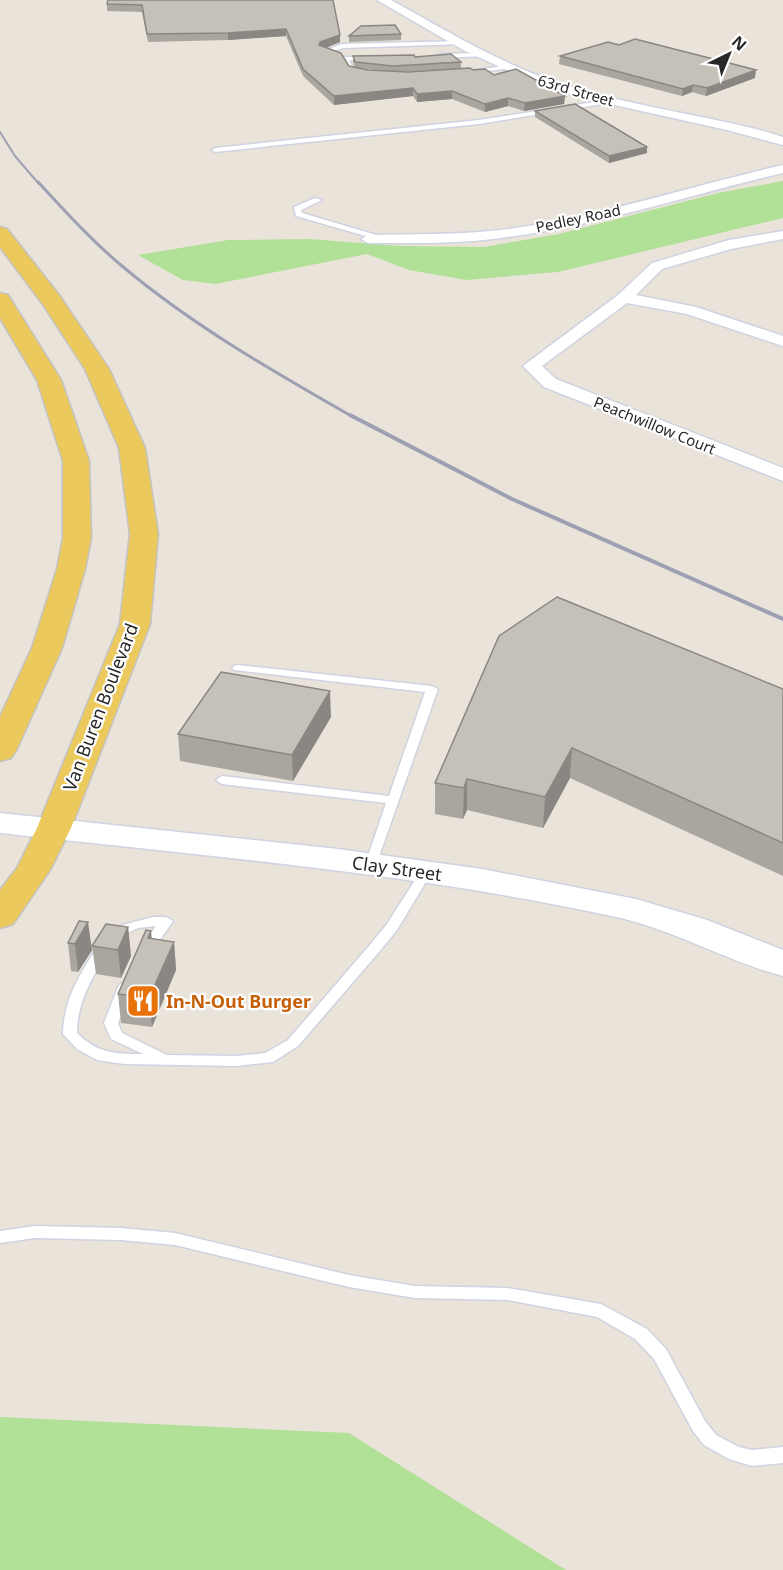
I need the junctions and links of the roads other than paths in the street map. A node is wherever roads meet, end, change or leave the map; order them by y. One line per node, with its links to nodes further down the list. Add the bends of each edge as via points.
1 (383, 0): 2 (street, 63rd Street)
2 (462, 43): 3 (street, 63rd Street); 5 (lane, via 342,46 324,52)
3 (484, 55): 4 (lane); 7 (street, 63rd Street)
4 (434, 57)
5 (345, 58): 6 (lane); 9 (lane, via 352,71)
6 (378, 58)
7 (510, 67): 8 (lane); 10 (street, 63rd Street, via 560,87)
8 (468, 71)
9 (371, 74)
10 (613, 101): 11 (street, 63rd Street, via 730,125); 12 (lane, via 479,122)
11 (783, 141)
12 (215, 150)
13 (783, 169): 17 (street, Pedley Road, via 503,233)
14 (318, 200): 17 (lane, via 297,209 299,214)
15 (0, 233): 28 (main road, Van Buren Boulevard, via 97,369 132,448 144,534 135,624)
16 (783, 235): 19 (street, via 729,244 657,266)
17 (386, 238): 18 (street, Pedley Road)
18 (368, 239)
19 (624, 298): 21 (street, via 690,310); 22 (street, Peachwillow Court, via 532,366 550,383)
20 (0, 300): 24 (main road, via 50,381 76,461 77,538 47,648)
21 (783, 341)
22 (783, 475)
23 (238, 668): 26 (lane, via 432,689)
24 (0, 751)
25 (222, 780): 26 (lane)
26 (394, 800): 29 (lane)
27 (0, 823): 28 (main road, Clay Street)
28 (54, 828): 29 (main road, Clay Street); 31 (main road, Van Buren Boulevard, via 33,870)
29 (371, 865): 30 (main road, Clay Street)
30 (426, 872): 32 (main road, Clay Street, via 623,907 694,928); 33 (lane, via 392,927 293,1043 268,1058)
31 (0, 916)
32 (783, 964)
33 (168, 1059): 33 (lane, via 116,1036 111,1023 135,968 166,921 147,921 123,930 107,943 74,1002 70,1034 82,1046 102,1056)
34 (0, 1237): 35 (lane, via 36,1232 175,1239 349,1281 415,1292 508,1294 601,1311 641,1334 660,1354 710,1440 735,1455)
35 (783, 1455)

